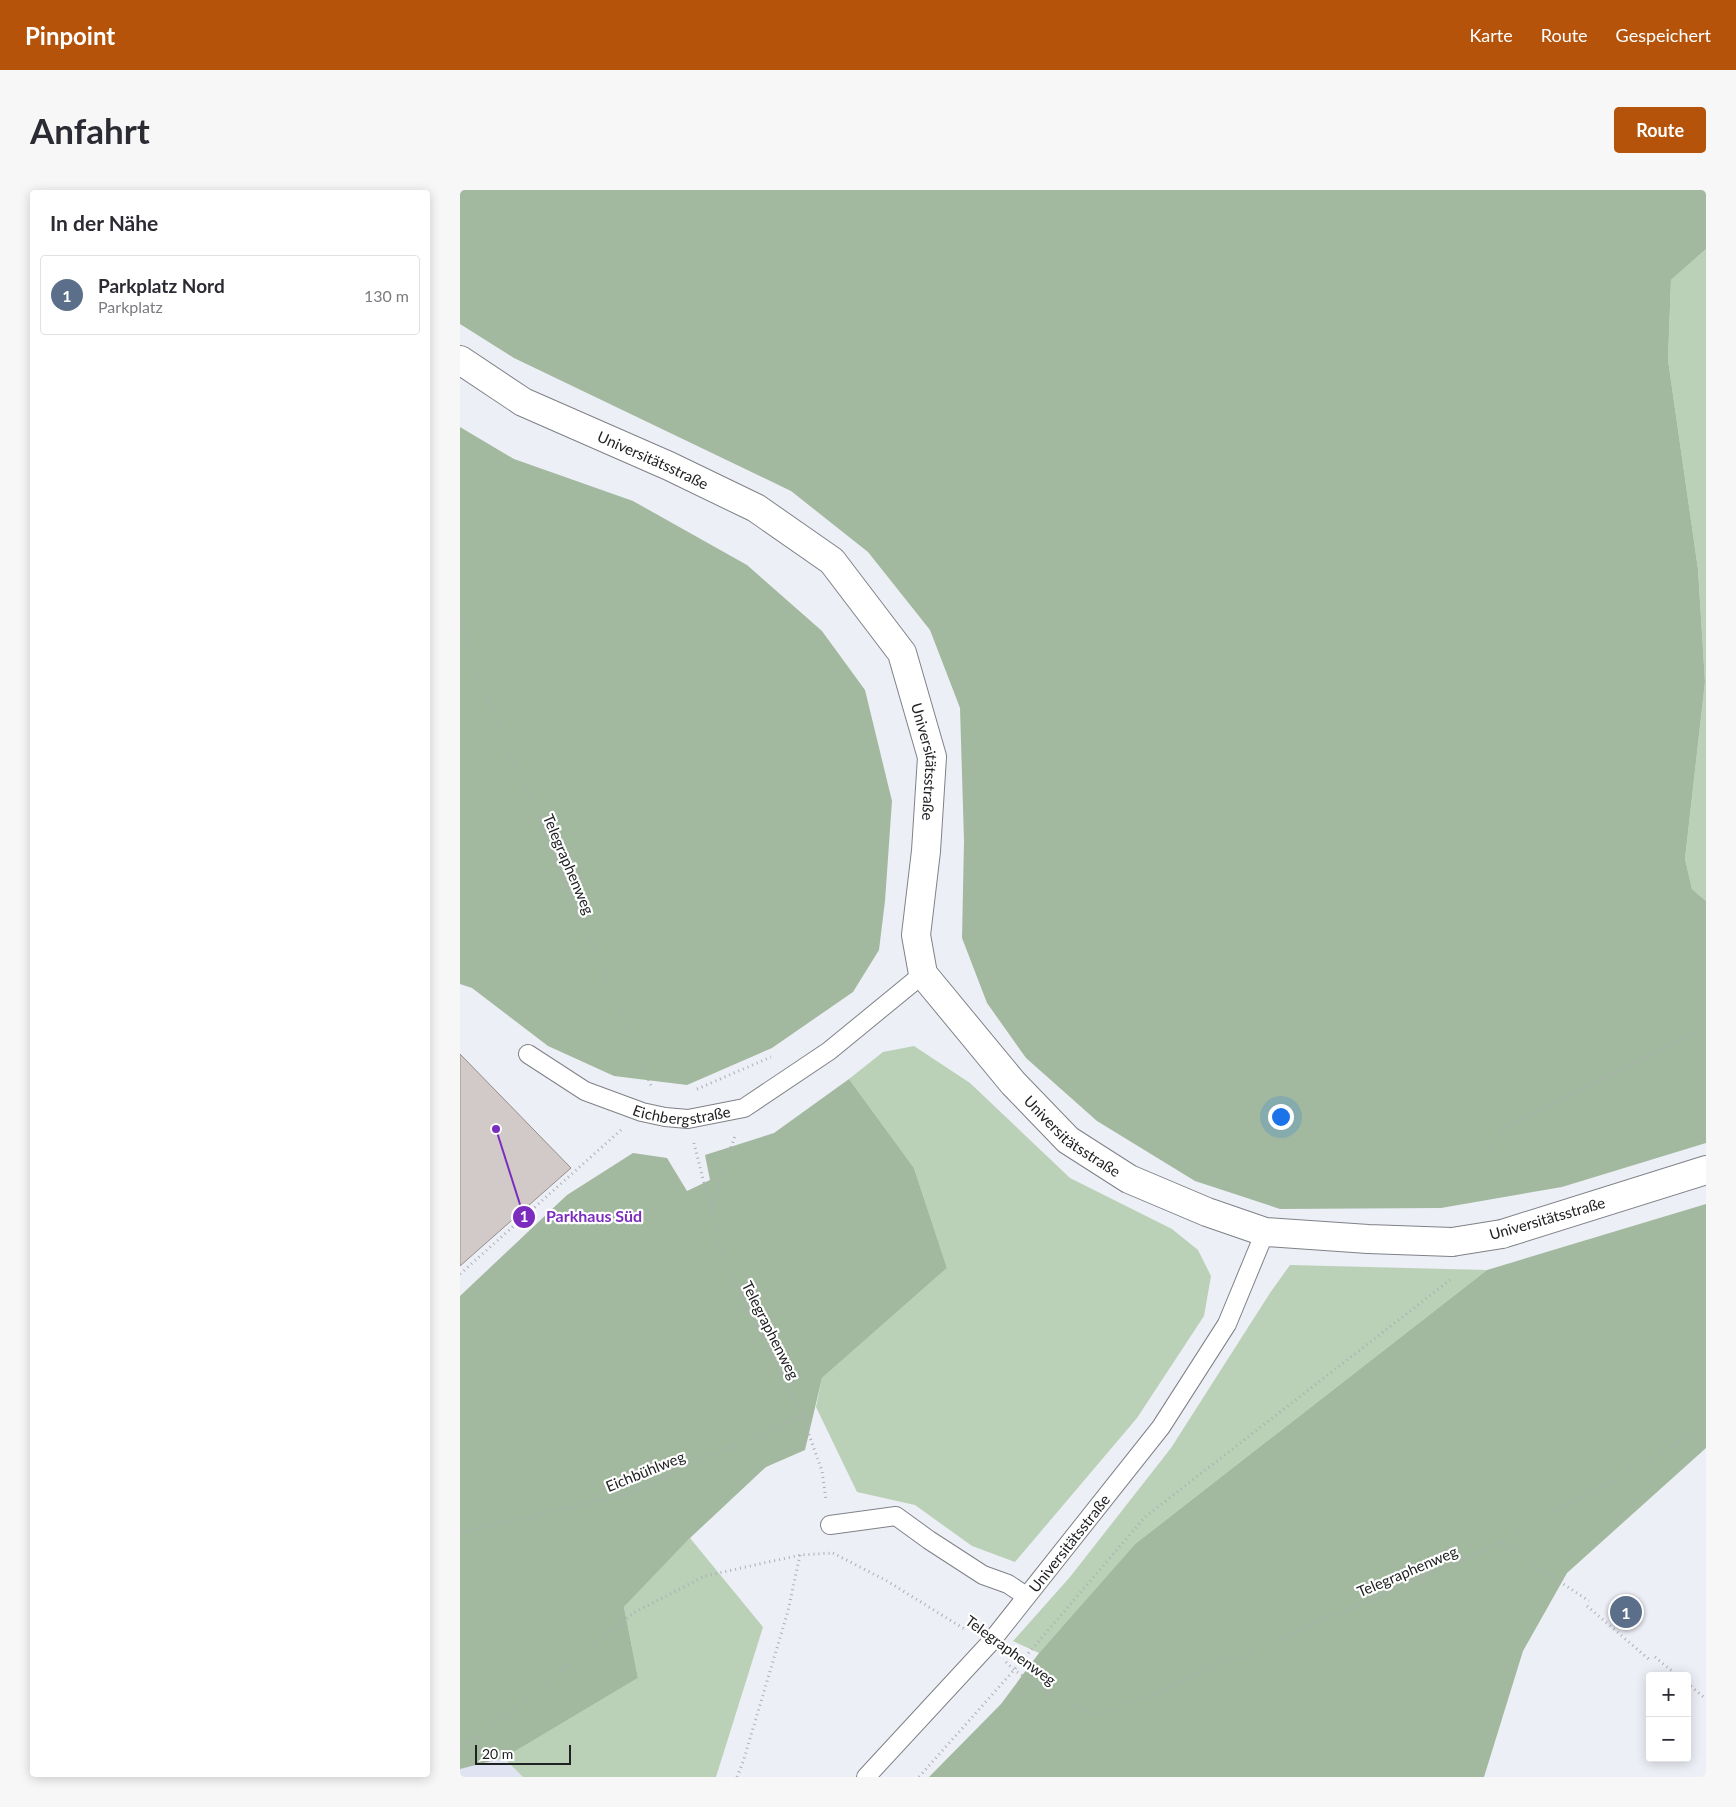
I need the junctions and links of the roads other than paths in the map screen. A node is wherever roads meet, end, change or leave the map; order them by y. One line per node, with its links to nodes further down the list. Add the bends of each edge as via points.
1 (460, 360): 2 (street, Universitätsstraße, via 523,402 756,508 832,561 902,653 932,757 916,936)
2 (923, 974): 3 (lane, Eichbergstraße, via 829,1051 744,1108 688,1119 642,1112 584,1091); 5 (street, Universitätsstraße, via 1013,1083 1068,1140 1129,1179 1206,1212)
3 (528, 1054)
4 (1706, 1170): 5 (street, Universitätsstraße, bridge, via 1502,1234 1452,1242)
5 (1265, 1232): 7 (lane, Universitätsstraße, via 1227,1324 1161,1427)
6 (830, 1525): 7 (lane, via 896,1516 983,1575 1008,1584)
7 (1026, 1596): 8 (lane, Universitätsstraße, via 989,1644)
8 (866, 1777)

